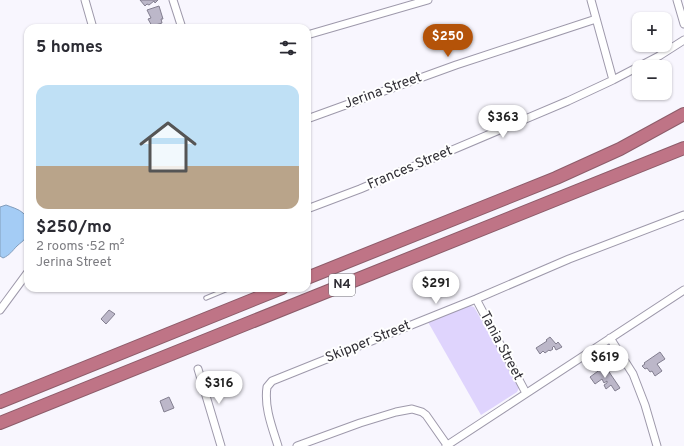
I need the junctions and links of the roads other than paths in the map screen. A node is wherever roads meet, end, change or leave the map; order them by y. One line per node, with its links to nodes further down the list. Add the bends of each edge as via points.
1 (85, 0): 7 (street)
2 (173, 0): 8 (street)
3 (428, 0): 10 (street)
4 (591, 0): 6 (street)
5 (677, 0): 9 (street)
6 (596, 19): 12 (street); 14 (street, Jerina Street)
7 (92, 24)
8 (181, 24)
9 (684, 24)
10 (311, 34)
11 (684, 40): 12 (street, Frances Street)
12 (613, 80): 16 (street, Frances Street, via 422,164)
13 (684, 114): 18 (highway, N4, via 620,149 556,178)
14 (311, 118)
15 (684, 148): 30 (highway, N4)
16 (311, 208)
17 (684, 215): 24 (street, Skipper Street)
18 (311, 276)
19 (24, 277): 25 (street)
20 (684, 290): 26 (street)
21 (220, 292): 23 (lane)
22 (272, 292): 29 (highway)
23 (206, 298)
24 (476, 299): 28 (street, Tania Street); 32 (street, Skipper Street, via 272,381 266,387 266,399)
25 (0, 310)
26 (610, 338): 28 (street); 35 (street, via 633,374)
27 (198, 369): 31 (street)
28 (526, 393): 34 (street)
29 (0, 402)
30 (0, 423)
31 (221, 446)
32 (278, 446)
33 (297, 446): 34 (street, via 360,423 412,409 426,415)
34 (446, 446)
35 (657, 446)

